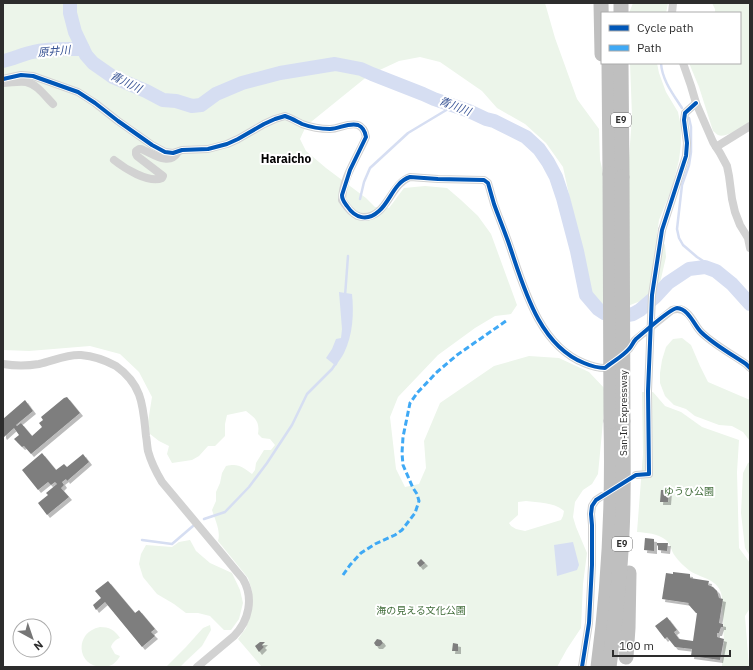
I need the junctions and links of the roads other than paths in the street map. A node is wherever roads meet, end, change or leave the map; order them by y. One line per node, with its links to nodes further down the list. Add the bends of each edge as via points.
1 (603, 64): 9 (highway)
2 (609, 64): 9 (highway, San-In Expressway / E9)
3 (621, 64): 14 (highway, San-In Expressway / E9)
4 (682, 64): 7 (street)
5 (3, 79): 12 (street, via 21,75 33,76 78,92 152,145 165,152)
6 (3, 83): 8 (street, via 27,82)
7 (696, 103): 11 (street); 19 (street, bridge, via 686,113 684,120 686,156 662,230 652,295 648,391 649,474)
8 (53, 104)
9 (609, 125): 14 (highway, San-In Expressway / E9)
10 (750, 126): 11 (street)
11 (716, 147): 15 (street, via 727,166 735,212)
12 (178, 152): 13 (street, via 175,157 165,160 139,149 136,151 137,156 163,176 160,180 134,172); 17 (street, via 227,144 281,116 323,128 356,124 362,127 366,137 350,170 342,196 342,200 353,214 372,216 406,178 484,180 488,183 530,304 546,331 567,354 596,368 605,368 629,349 650,327 677,308 687,313 710,339)
13 (114, 160)
14 (616, 176): 18 (highway, San-In Expressway / E9, bridge)
15 (750, 248)
16 (3, 364): 23 (street, via 29,366 71,355 91,356 109,362 136,387 143,405 148,450 157,474 243,579 248,592 248,612 239,630)
17 (750, 368)
18 (619, 424): 21 (highway, San-In Expressway / E9, via 612,457); 22 (highway, via 628,495 630,544); 27 (highway, San-In Expressway / E9, via 624,490 619,580)
19 (636, 475)
20 (602, 496): 24 (street, via 592,506 590,514 592,572 589,623)
21 (604, 615): 25 (highway); 26 (highway, San-In Expressway / E9)
22 (626, 657)
23 (197, 667)
24 (582, 667)
25 (589, 667)
26 (598, 667)
27 (609, 667)

